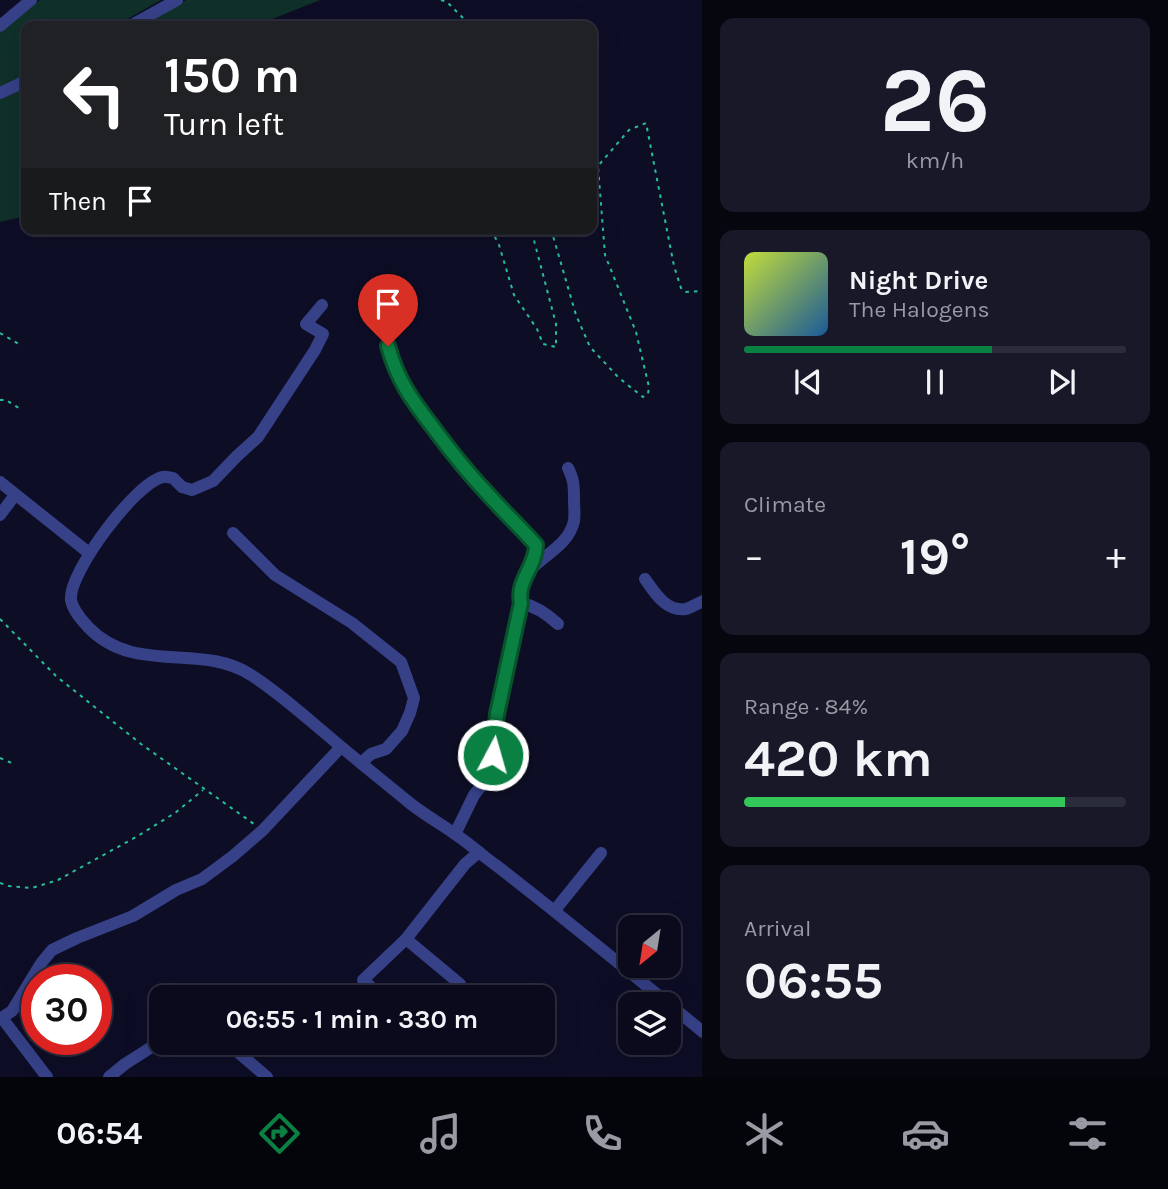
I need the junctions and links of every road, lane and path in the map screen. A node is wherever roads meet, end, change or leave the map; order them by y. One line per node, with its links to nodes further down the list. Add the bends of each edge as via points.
1 (30, 0): 6 (street)
2 (177, 0): 4 (street)
3 (441, 0): 5 (path)
4 (139, 21)
5 (466, 21)
6 (0, 26)
7 (21, 83): 8 (street)
8 (0, 93)
9 (598, 166): 12 (path, via 605,255 636,331 649,387 643,397 590,347); 13 (path, via 629,130 646,123 679,284 685,292)
10 (494, 235): 11 (path, via 514,295 543,344 556,347 556,324)
11 (533, 235)
12 (553, 235)
13 (702, 291)
14 (322, 305): 25 (street, via 306,324 323,334 258,437 204,486 192,490 163,477 144,488)
15 (0, 333): 16 (path)
16 (19, 344)
17 (388, 346): 26 (street, via 415,406 536,545)
18 (0, 400): 19 (path)
19 (22, 410)
20 (568, 468): 26 (street, via 573,478 574,521 555,550)
21 (0, 482): 22 (street)
22 (15, 495): 23 (street); 25 (street)
23 (0, 515)
24 (233, 533): 34 (street, via 275,575 352,623 401,662 414,698 410,713 386,749)
25 (89, 553): 32 (street, via 71,598 77,614 102,639 129,652 232,665 267,686)
26 (532, 566): 29 (street, via 522,582)
27 (645, 579): 28 (street, via 671,607 687,609)
28 (702, 601)
29 (521, 603): 31 (street, via 532,605); 38 (street, via 498,707 493,755)
30 (0, 619): 36 (path, via 56,676)
31 (558, 624)
32 (341, 747): 34 (street); 37 (street)
33 (0, 758): 35 (path)
34 (361, 763): 38 (street)
35 (14, 764)
36 (204, 789): 37 (path); 41 (path, via 175,813 58,880 32,888)
37 (263, 830): 46 (street, via 202,878 133,916 52,950 12,1011)
38 (455, 834): 39 (street)
39 (479, 852): 42 (street); 43 (street, via 464,864)
40 (601, 853): 42 (street)
41 (0, 883)
42 (555, 910): 47 (street)
43 (406, 939): 44 (street); 45 (street, via 363,980)
44 (460, 984)
45 (369, 985)
46 (1, 1019): 50 (street)
47 (702, 1032)
48 (149, 1049): 51 (street)
49 (241, 1055): 52 (street)
50 (47, 1077)
51 (109, 1077)
52 (268, 1077)

